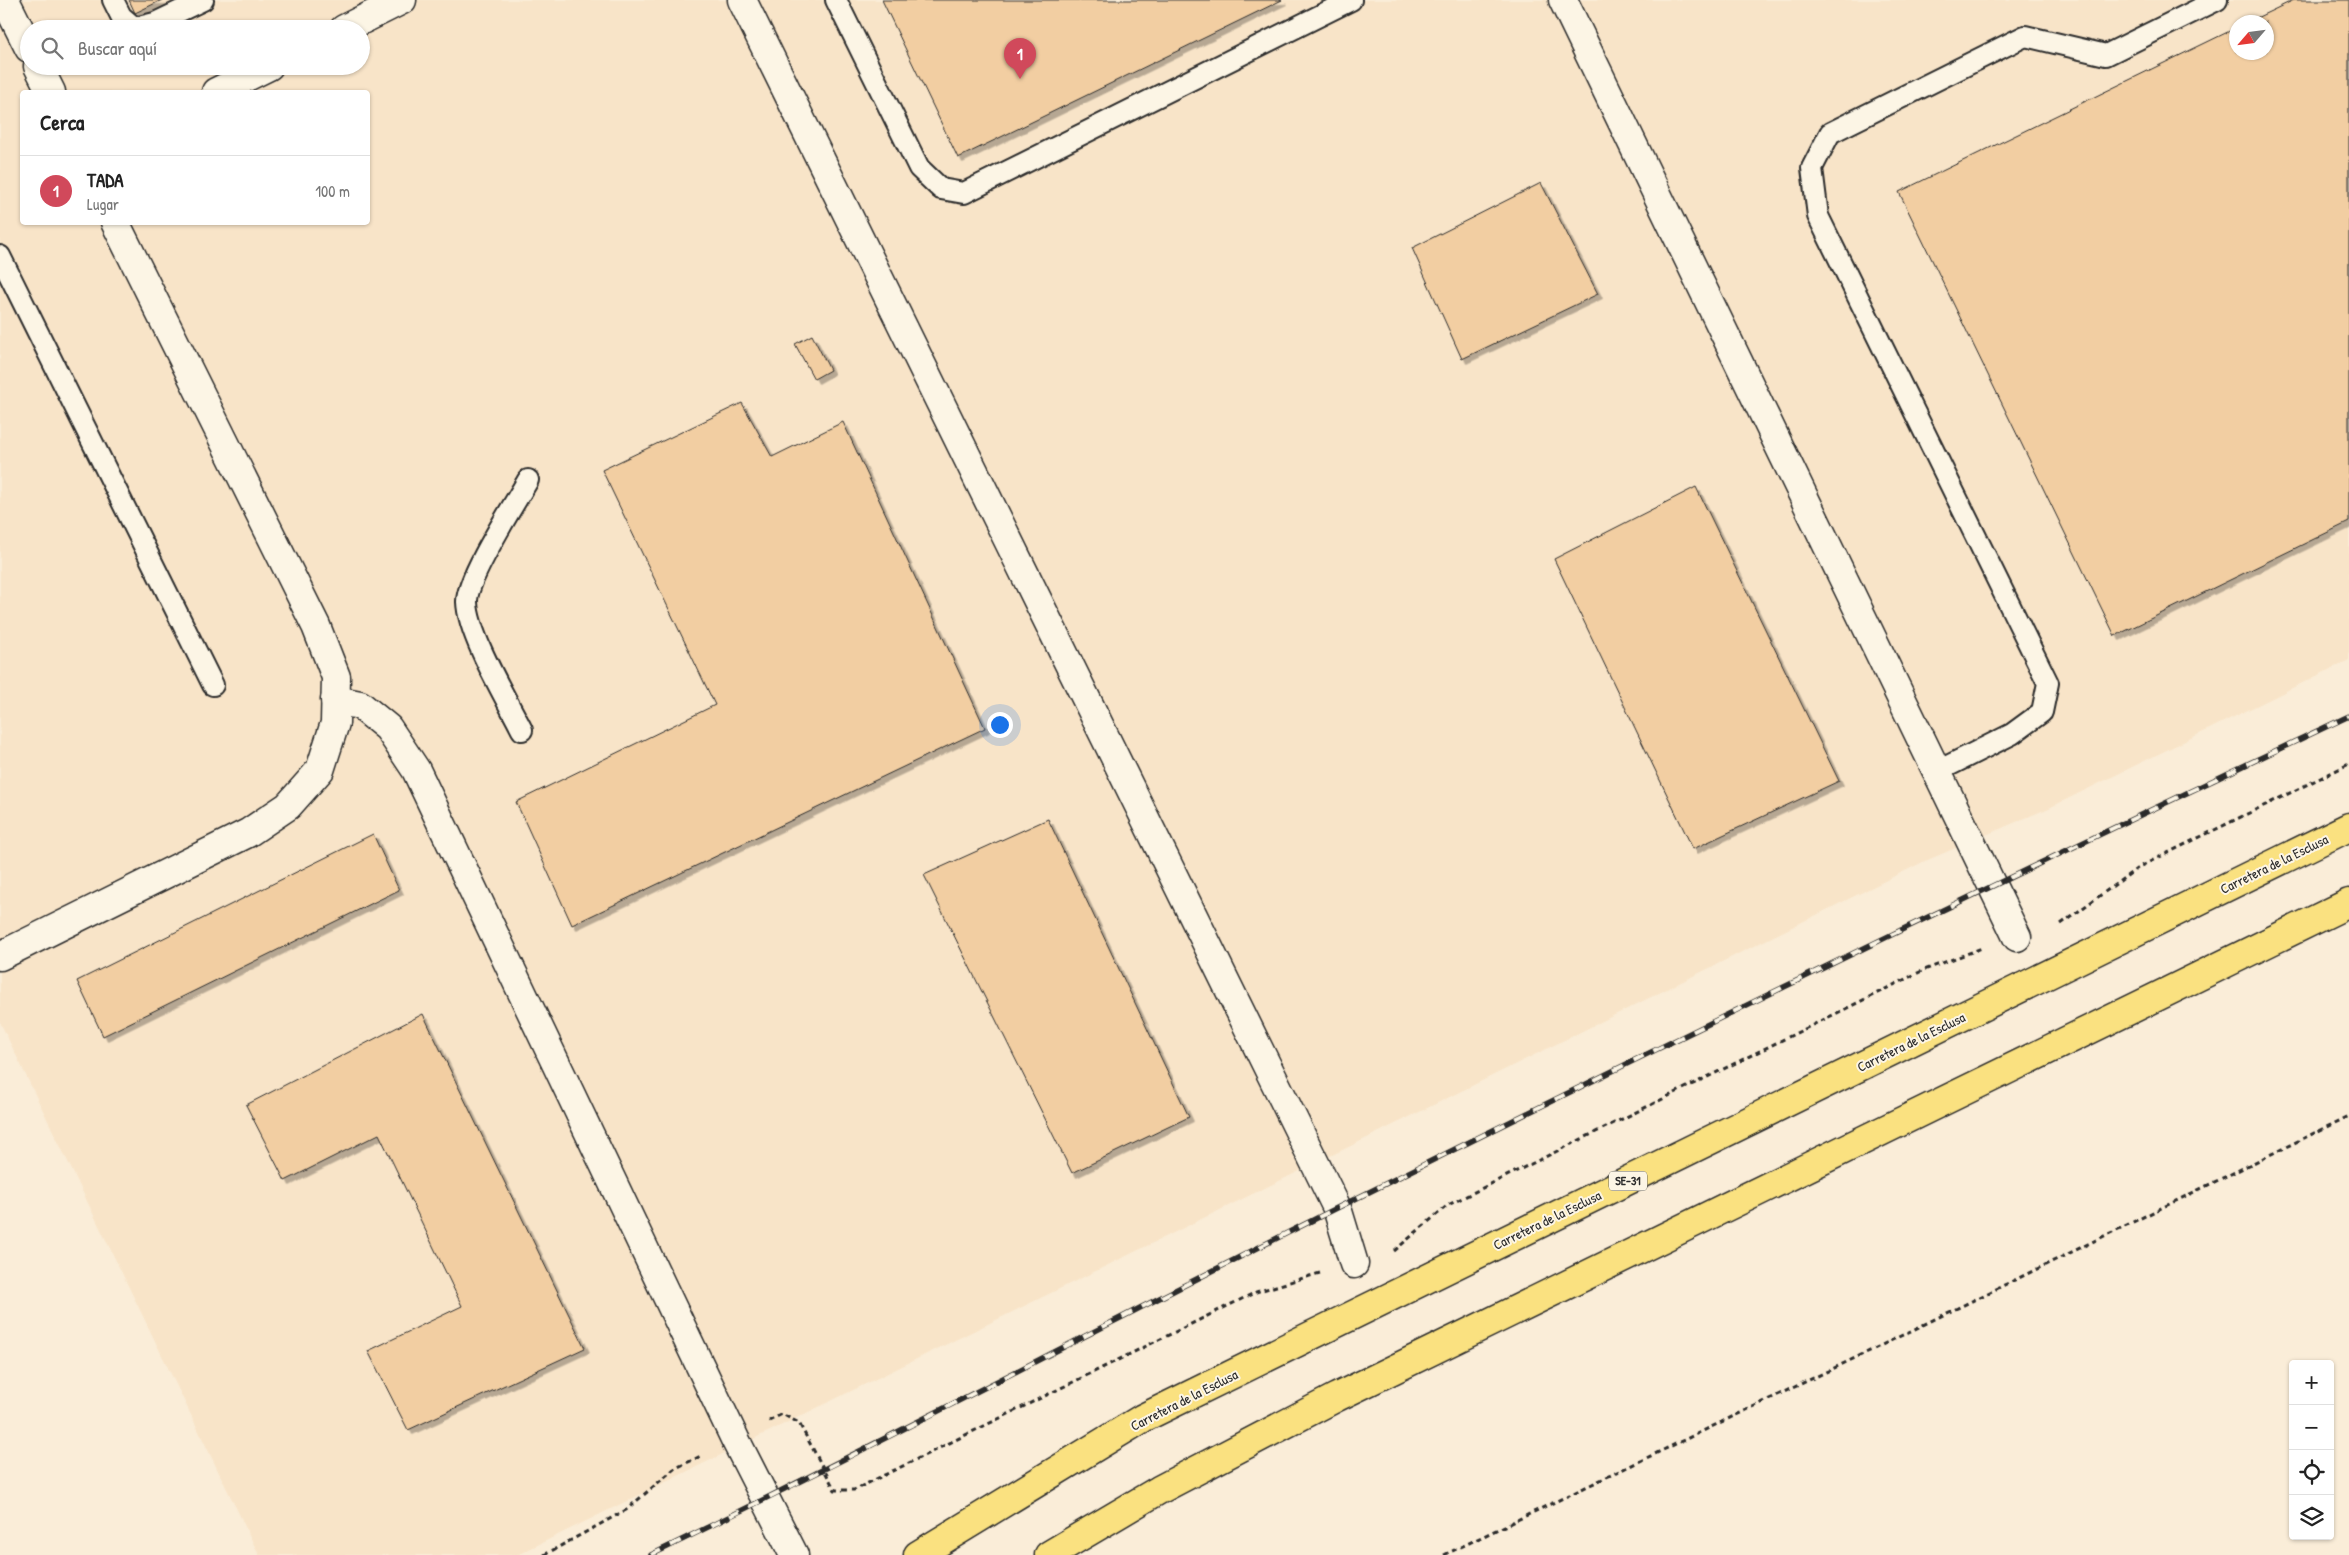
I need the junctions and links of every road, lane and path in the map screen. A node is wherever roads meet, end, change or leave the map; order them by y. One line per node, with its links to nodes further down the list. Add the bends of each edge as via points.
1 (5, 0): 13 (street)
2 (113, 0): 10 (lane)
3 (203, 0): 11 (lane)
4 (402, 0): 12 (street)
5 (742, 0): 31 (street, via 1337,1208)
6 (836, 0): 7 (lane, via 919,168 941,189 964,193)
7 (1352, 0)
8 (1563, 0): 25 (street)
9 (2217, 0): 25 (lane, via 2106,55 2025,36 1830,132 1812,168 1818,216 2048,683 2042,712 2012,734)
10 (126, 20)
11 (161, 20)
12 (362, 20)
13 (20, 30)
14 (42, 75): 16 (street)
15 (251, 75): 17 (street)
16 (50, 90)
17 (220, 90)
18 (116, 225): 22 (street, via 316,626 336,677)
19 (0, 256): 21 (lane)
20 (528, 480): 23 (lane, via 477,569 466,600 473,632)
21 (213, 685)
22 (335, 700): 29 (street, via 335,723 320,770 288,806 248,833); 32 (street, via 360,705 388,728 416,770)
23 (522, 730)
24 (2349, 764): 28 (path, via 2139,867 2054,930)
25 (1938, 770): 28 (street)
26 (2349, 827): 35 (highway, Carretera de la Esclusa / SE-31, via 1144,1418)
27 (2349, 903): 36 (highway, via 1338,1397 1159,1490)
28 (2017, 937): 31 (path, via 1924,970 1448,1205 1387,1258)
29 (0, 956)
30 (2349, 1116): 37 (path)
31 (1354, 1264): 32 (path, via 1256,1292 854,1490 835,1490 799,1423 782,1414)
32 (735, 1439): 33 (path, via 674,1469 626,1510); 34 (street)
33 (544, 1555)
34 (794, 1555)
35 (918, 1555)
36 (1049, 1555)
37 (1444, 1555)

